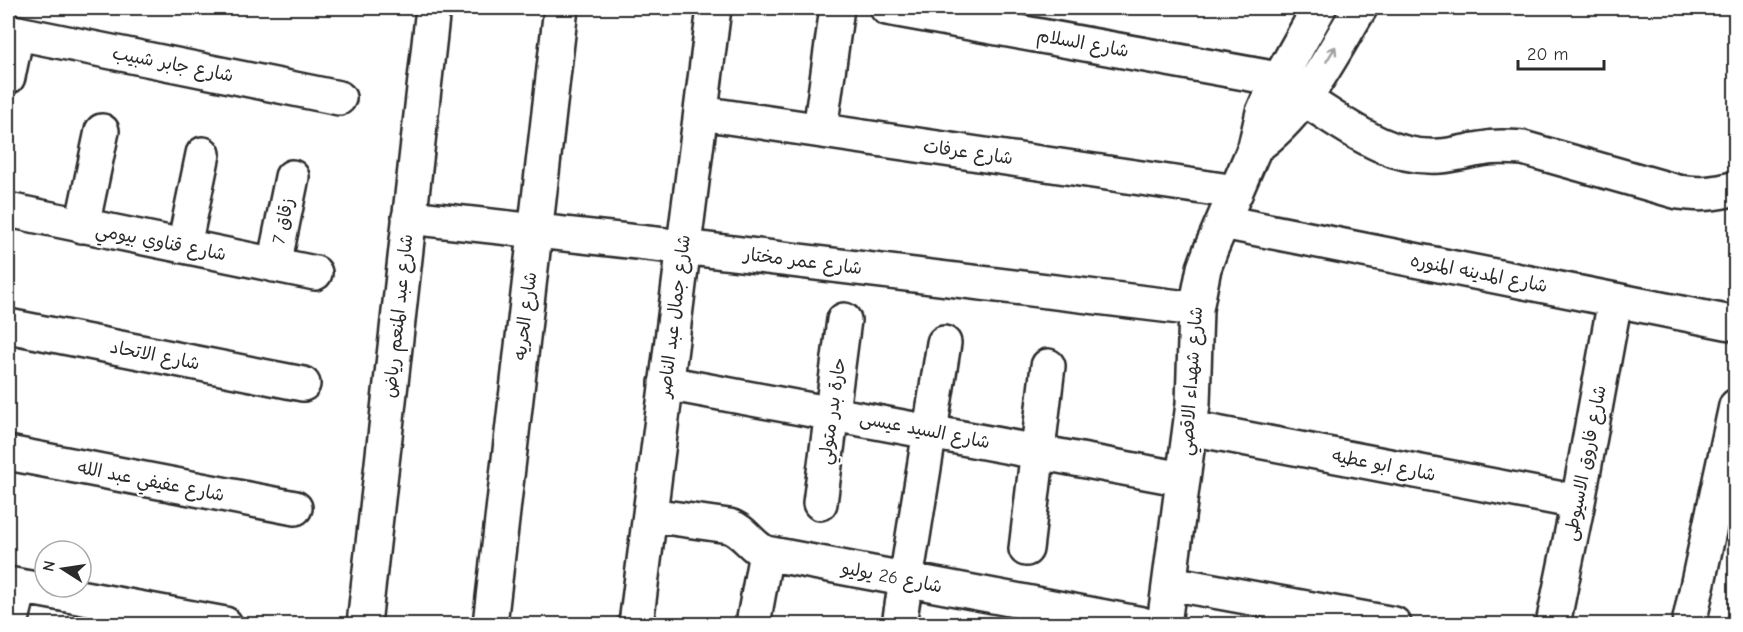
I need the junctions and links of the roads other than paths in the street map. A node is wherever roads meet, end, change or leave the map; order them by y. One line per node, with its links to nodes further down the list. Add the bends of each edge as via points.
1 (433, 8): 22 (street, شارع عبد المنعم رياض)
2 (561, 8): 25 (street, شارع الحريه)
3 (714, 8): 13 (street, شارع جمال عبد الناصر)
4 (837, 8): 14 (street)
5 (887, 8): 10 (street, شارع السلام)
6 (1319, 8): 10 (street, شارع شهداء الاقصي)
7 (1360, 8): 12 (street, شارع شهداء الاقصي, one-way to 7)
8 (12, 32): 9 (street); 11 (street, شارع جابر شبيب)
9 (8, 77)
10 (1278, 79): 16 (street, شارع شهداء الاقصي, via 1263,112)
11 (339, 98)
12 (1304, 99): 16 (street, شارع شهداء الاقصي, via 1282,126); 19 (street, via 1373,142 1416,155 1523,148 1678,192 1699,195)
13 (700, 113): 14 (street, شارع عرفات); 27 (street, شارع جمال عبد الناصر)
14 (820, 130): 20 (street, شارع عرفات)
15 (102, 131): 24 (street)
16 (1256, 147): 20 (street, شارع شهداء الاقصي)
17 (203, 154): 26 (street)
18 (292, 177): 28 (street, زقاق 7)
19 (1736, 188)
20 (1236, 192): 23 (street, شارع شهداء الاقصي)
21 (8, 210): 24 (street, شارع قناوي بيومي)
22 (409, 217): 25 (street, شارع عمر مختار); 58 (street, شارع عبد المنعم رياض)
23 (1223, 222): 30 (street, شارع المدينه المنوره); 31 (street, شارع شهداء الاقصي, via 1204,268)
24 (82, 226): 26 (street, شارع قناوي بيومي)
25 (535, 231): 27 (street, شارع عمر مختار); 59 (street, شارع الحريه)
26 (184, 246): 28 (street, شارع قناوي بيومي)
27 (683, 247): 31 (street, شارع عمر مختار); 37 (street, شارع جمال عبد الناصر)
28 (274, 265): 29 (street, شارع قناوي بيومي)
29 (315, 273)
30 (1615, 300): 33 (street, شارع المدينه المنوره); 46 (street, شارع فاروق الاسيوطى)
31 (1196, 309): 41 (street, شارع شهداء الاقصي)
32 (844, 320): 40 (street, حارة بدر متولي)
33 (1736, 324)
34 (8, 326): 38 (street, شارع الاتحاد)
35 (944, 344): 42 (street)
36 (1048, 366): 43 (street)
37 (666, 383): 40 (street, شارع السيد عيسى); 49 (street, شارع جمال عبد الناصر)
38 (303, 384)
39 (1736, 406): 67 (street)
40 (831, 413): 42 (street, شارع السيد عيسى); 47 (street, حارة بدر متولي)
41 (1190, 428): 45 (street, شارع شهداء الاقصي); 46 (street, شارع ابو عطيه)
42 (930, 431): 43 (street, شارع السيد عيسى); 52 (street)
43 (1038, 451): 45 (street, شارع السيد عيسى); 50 (street)
44 (8, 453): 48 (street, شارع عفيفي عبد الله)
45 (1183, 478): 53 (street, شارع شهداء الاقصي)
46 (1578, 502): 66 (street, شارع فاروق الاسيوطى)
47 (819, 503)
48 (295, 508)
49 (650, 514): 51 (street, via 729,526 741,531); 60 (street, شارع جمال عبد الناصر)
50 (1026, 549)
51 (766, 553): 52 (street, شارع 26 يوليو); 61 (street)
52 (906, 579): 62 (street); 63 (street, شارع 26 يوليو)
53 (1170, 583): 64 (street, شارع شهداء الاقصي); 65 (street)
54 (14, 585): 55 (street); 56 (street)
55 (122, 615): 57 (street)
56 (11, 624)
57 (225, 624)
58 (364, 624)
59 (490, 624)
60 (636, 624)
61 (753, 624)
62 (899, 624)
63 (1142, 624)
64 (1164, 624)
65 (1392, 624)
66 (1553, 624)
67 (1689, 624)

